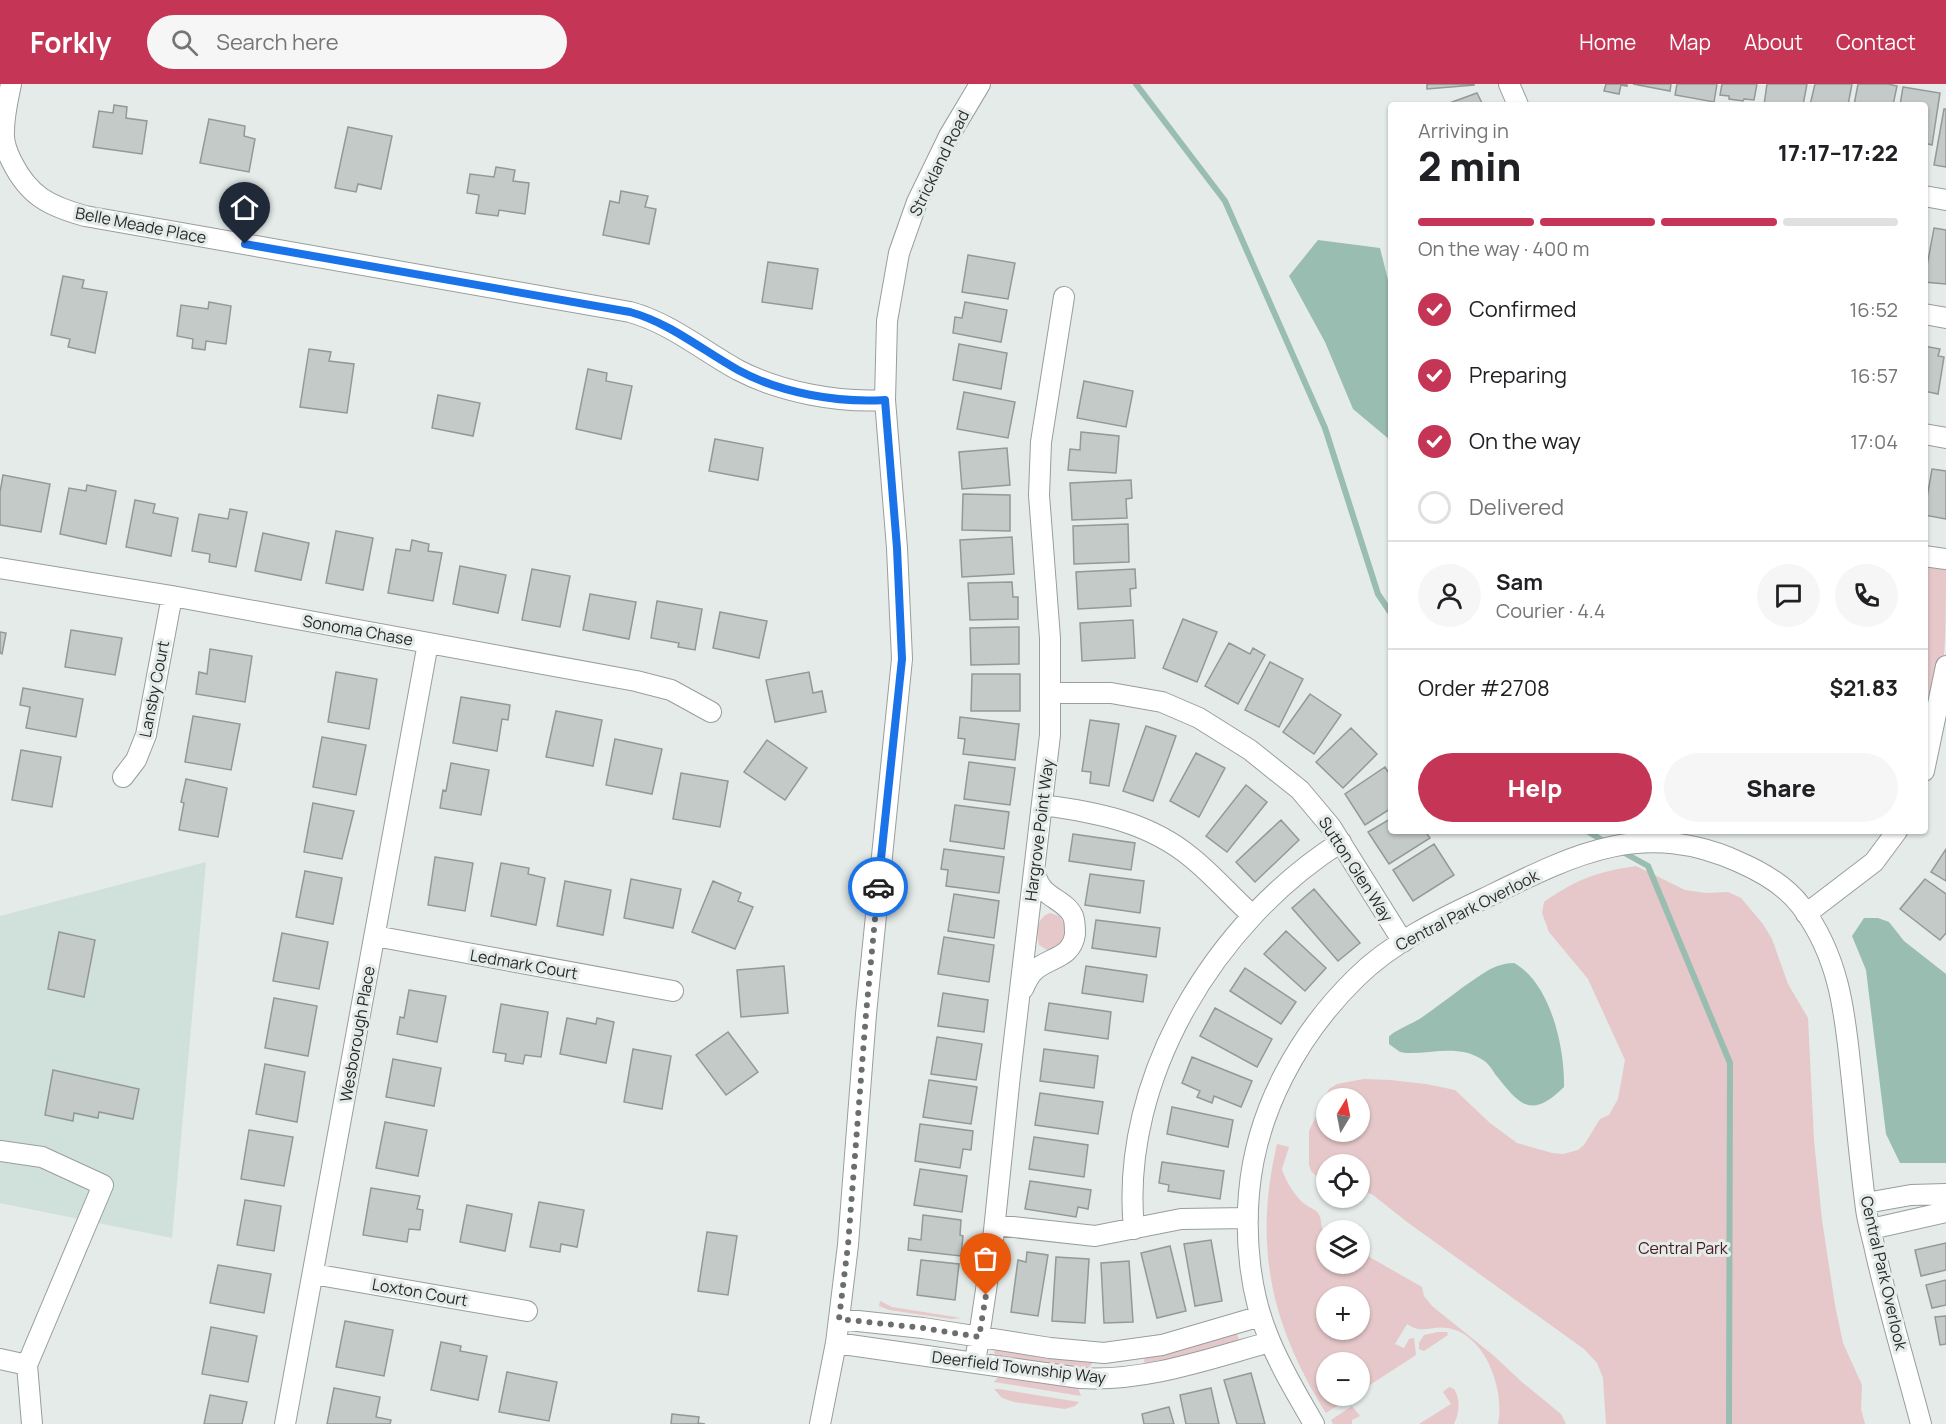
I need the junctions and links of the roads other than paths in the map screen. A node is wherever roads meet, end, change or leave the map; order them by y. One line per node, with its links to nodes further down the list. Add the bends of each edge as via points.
1 (11, 84): 10 (street, Belle Meade Place, via 3,133 10,158 36,195 65,210 630,312 661,322 738,370 771,383 834,399)
2 (980, 84): 10 (street, Strickland Road, via 917,202 899,253 885,338)
3 (1509, 84): 4 (street)
4 (1517, 102)
5 (1928, 197): 6 (street)
6 (1946, 200)
7 (1064, 297): 19 (street, Hargrove Point Way, via 1041,442)
8 (1928, 315): 9 (street)
9 (1946, 318)
10 (885, 400): 44 (street, Strickland Road, via 902,659)
11 (1928, 435): 12 (street)
12 (1946, 438)
13 (1928, 557): 14 (street)
14 (1946, 559)
15 (0, 568): 16 (street, Sonoma Chase)
16 (172, 596): 17 (street, Sonoma Chase); 22 (street, Lansby Court, via 146,735 136,760)
17 (428, 643): 20 (street, Sonoma Chase, via 654,685); 29 (street, Wesborough Place)
18 (1946, 666): 21 (street)
19 (1050, 693): 23 (street, Hargrove Point Way); 25 (street, Sutton Glen Way, via 1126,695 1187,712 1229,735 1291,783)
20 (711, 712)
21 (1928, 744)
22 (123, 777)
23 (1042, 805): 26 (street, Hargrove Point Way); 28 (street, via 1100,814 1162,837 1192,858)
24 (1895, 834): 27 (street, via 1874,862)
25 (1341, 842): 28 (street, via 1290,878); 30 (street, Sutton Glen Way)
26 (1035, 867): 32 (street, Hargrove Point Way); 32 (street, via 1041,887 1072,914 1074,938 1068,950 1030,974)
27 (1806, 914): 30 (street, Central Park Overlook, via 1775,882 1743,864 1690,844 1648,842 1605,847 1563,862 1450,915); 35 (street, Central Park Overlook, via 1823,942 1841,993)
28 (1252, 915): 39 (street, via 1196,990 1155,1075 1136,1154 1131,1192)
29 (375, 936): 31 (street, Ledmark Court); 41 (street, Wesborough Place)
30 (1403, 942): 37 (street, Central Park Overlook, via 1377,958 1344,990 1310,1031 1290,1064 1260,1140 1251,1178)
31 (673, 991)
32 (1019, 997): 38 (street, Hargrove Point Way)
33 (0, 1151): 52 (street, via 42,1157 103,1185)
34 (1946, 1194): 35 (street)
35 (1866, 1203): 40 (street, Central Park Overlook)
36 (1946, 1212): 40 (street)
37 (1248, 1218): 39 (street, via 1180,1218); 43 (street, Central Park Overlook, via 1253,1282)
38 (995, 1225): 39 (street, via 1095,1236); 46 (street, Hargrove Point Way)
39 (1134, 1229)
40 (1870, 1229): 57 (street, Central Park Overlook)
41 (313, 1274): 42 (street, Loxton Court); 54 (street, Wesborough Place)
42 (527, 1311)
43 (1261, 1316): 46 (street, Deerfield Township Way, via 1171,1343 1104,1353); 47 (street, Central Park Overlook)
44 (839, 1319): 45 (street, Deerfield Township Way); 48 (street, Strickland Road)
45 (923, 1328): 46 (street, Deerfield Township Way); 49 (street)
46 (979, 1337): 51 (street, Hargrove Point Way)
47 (1270, 1342): 51 (street, Deerfield Township Way, via 1176,1368 1122,1378 1080,1378); 56 (street, Central Park Overlook)
48 (836, 1343): 49 (street, Deerfield Township Way); 55 (street, Strickland Road)
49 (919, 1354): 51 (street, Deerfield Township Way)
50 (0, 1359): 52 (street)
51 (975, 1363)
52 (27, 1365): 53 (street)
53 (32, 1424)
54 (285, 1424)
55 (820, 1424)
56 (1314, 1424)
57 (1921, 1424)

